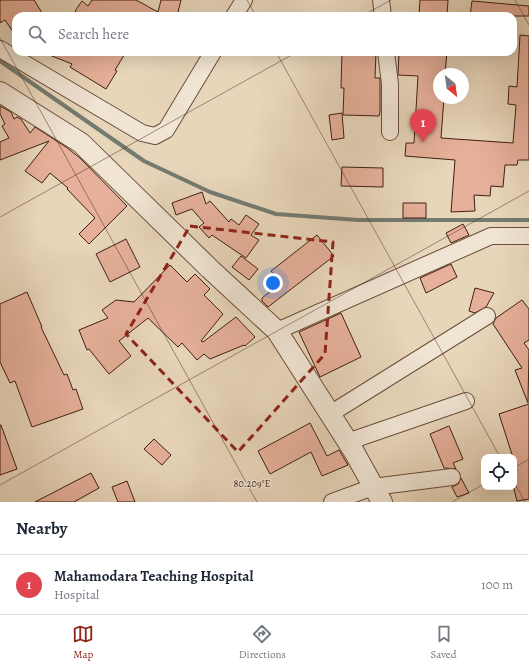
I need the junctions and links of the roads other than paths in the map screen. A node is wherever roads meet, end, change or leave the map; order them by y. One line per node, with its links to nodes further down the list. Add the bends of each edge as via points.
1 (244, 0): 3 (street)
2 (381, 0): 4 (street)
3 (236, 12)
4 (382, 12)
5 (0, 49): 6 (street, via 142,133 155,136 166,130)
6 (211, 56)
7 (386, 56): 9 (street, via 390,84)
8 (0, 92): 12 (street, via 81,143)
9 (390, 132)
10 (529, 236): 12 (street, via 491,236)
11 (487, 316): 14 (street)
12 (277, 331): 14 (street)
13 (466, 401): 15 (street)
14 (330, 414): 15 (street)
15 (348, 442): 17 (street)
16 (452, 477): 17 (street)
17 (378, 494): 18 (street)
18 (332, 502)

